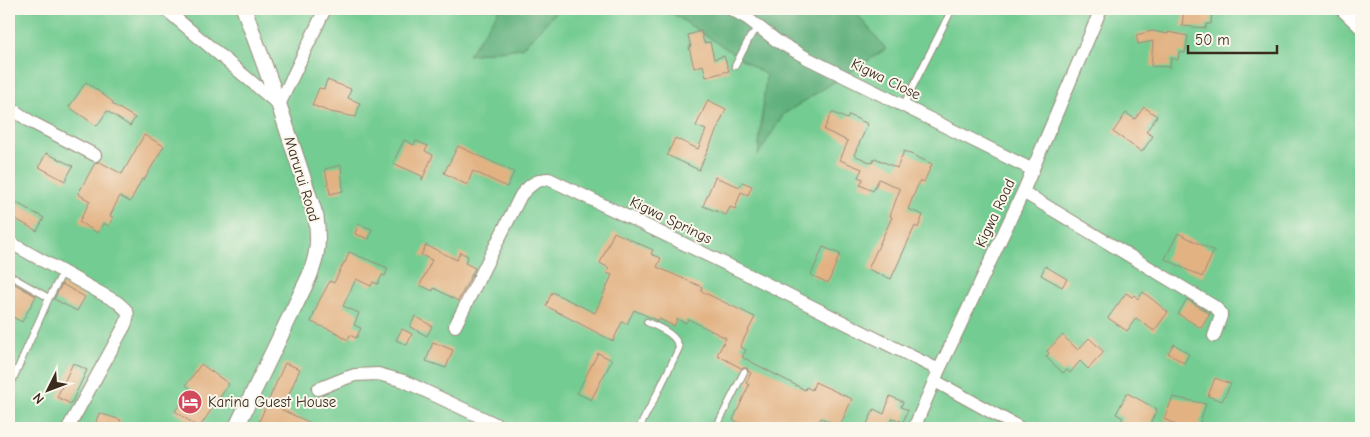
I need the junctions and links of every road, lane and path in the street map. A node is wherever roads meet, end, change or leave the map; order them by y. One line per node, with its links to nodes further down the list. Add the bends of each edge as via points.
1 (165, 9): 11 (street)
2 (244, 9): 11 (street, Marurui Road)
3 (325, 9): 11 (street)
4 (731, 9): 8 (street, Kigwa Close)
5 (952, 9): 12 (lane)
6 (1101, 9): 15 (street, Kigwa Road)
7 (1341, 9): 9 (street)
8 (758, 28): 10 (lane); 12 (street, Kigwa Close, via 807,58)
9 (1361, 28)
10 (735, 66)
11 (279, 106): 29 (street, Marurui Road, via 316,217 318,250 309,277)
12 (903, 106): 15 (street, Kigwa Close)
13 (9, 107): 14 (street, via 30,122)
14 (95, 155)
15 (1032, 170): 16 (street, Kigwa Road)
16 (1023, 192): 23 (street, via 1215,306 1221,316); 25 (street, Kigwa Road)
17 (9, 242): 18 (street)
18 (62, 272): 20 (lane); 28 (street, via 117,302 126,309 128,317)
19 (9, 275): 20 (lane)
20 (48, 298): 26 (lane)
21 (647, 322): 31 (lane, via 674,336 679,348)
22 (455, 326): 25 (street, Kigwa Springs, via 521,195 536,181 549,179 759,280)
23 (1214, 336)
24 (744, 372): 32 (lane)
25 (937, 376): 33 (street, Kigwa Road); 34 (street, Kigwa Springs)
26 (10, 386)
27 (318, 390): 30 (street, via 343,378 378,374 404,381)
28 (68, 428)
29 (236, 428)
30 (504, 428)
31 (639, 428)
32 (716, 428)
33 (914, 428)
34 (1020, 428)

